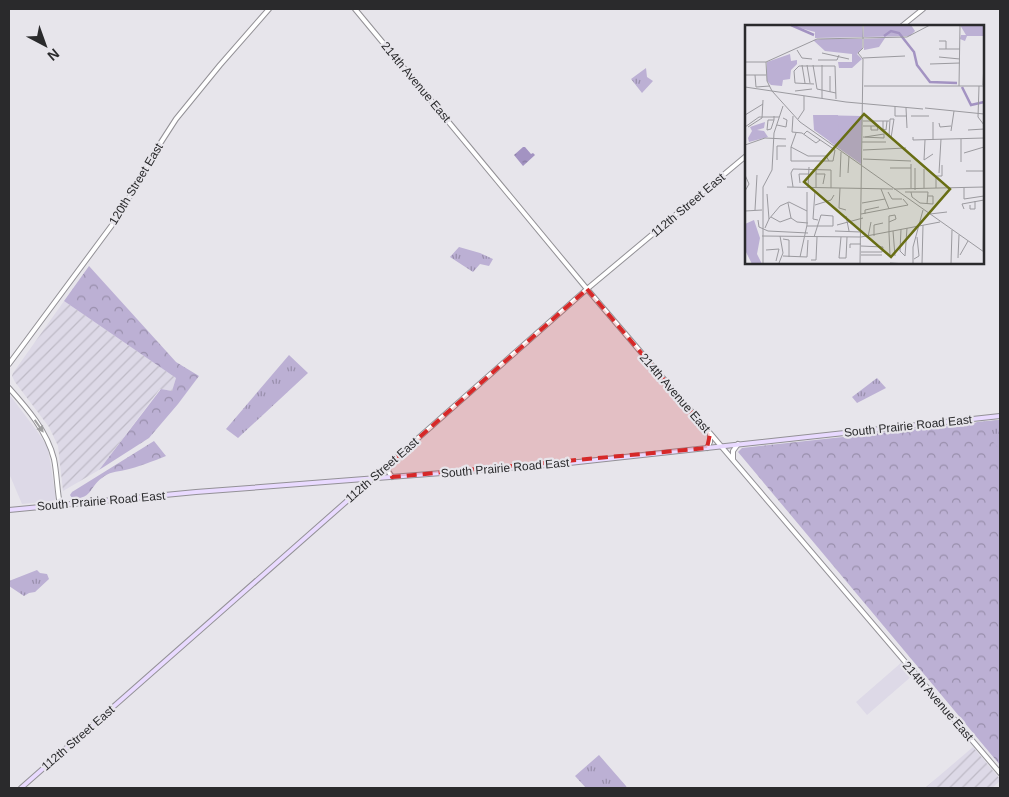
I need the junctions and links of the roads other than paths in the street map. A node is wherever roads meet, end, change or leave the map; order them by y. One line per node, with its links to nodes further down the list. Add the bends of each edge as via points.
1 (270, 9): 7 (street, 120th Street East, via 176,119 118,216)
2 (355, 9): 6 (street, 214th Avenue East)
3 (923, 9): 4 (street)
4 (903, 25)
5 (745, 157): 6 (street, 112th Street East)
6 (587, 289): 10 (street, 214th Avenue East); 15 (street, 112th Street East)
7 (9, 364)
8 (9, 388): 20 (street, one-way to 20, via 48,443 54,460)
9 (1000, 416): 11 (main road, South Prairie Road East)
10 (710, 434): 12 (street, 214th Avenue East); 13 (street)
11 (738, 444): 12 (main road, South Prairie Road East); 14 (street, via 732,454)
12 (721, 446): 13 (main road, South Prairie Road East); 14 (street, 214th Avenue East)
13 (707, 448): 16 (main road, South Prairie Road East)
14 (733, 460): 22 (street, 214th Avenue East)
15 (388, 464): 16 (street); 17 (street, 112th Street East)
16 (392, 477): 17 (main road, South Prairie Road East)
17 (373, 478): 18 (main road, South Prairie Road East); 19 (main road, 112th Street East)
18 (355, 479): 19 (main road); 20 (main road, South Prairie Road East)
19 (360, 490): 23 (main road, 112th Street East)
20 (60, 505): 21 (main road, South Prairie Road East)
21 (9, 510)
22 (1000, 773)
23 (21, 788)

